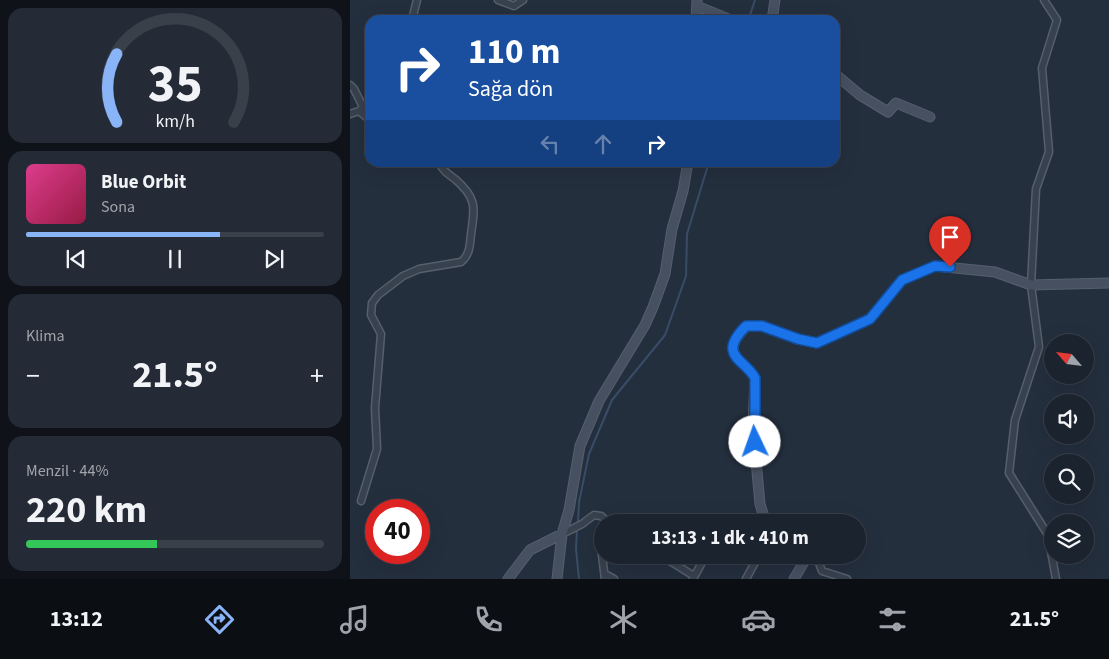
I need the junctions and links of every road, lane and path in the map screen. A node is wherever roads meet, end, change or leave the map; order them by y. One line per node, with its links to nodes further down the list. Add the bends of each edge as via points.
1 (416, 0): 7 (street)
2 (498, 0): 3 (street, via 514,6)
3 (523, 0)
4 (775, 0): 9 (street)
5 (1044, 0): 20 (street, via 1057,20 1042,68 1049,152 1036,189)
6 (697, 3): 8 (street)
7 (413, 15)
8 (721, 15)
9 (773, 15)
10 (840, 78): 16 (street, via 888,112 896,103)
11 (350, 85): 13 (street)
12 (365, 105): 13 (street)
13 (361, 109): 14 (street); 15 (street)
14 (350, 114)
15 (365, 114)
16 (930, 117)
17 (443, 167): 21 (street, via 473,199 470,248 461,262 419,269 403,276 378,294 372,303 371,315 381,334 375,408 377,449)
18 (687, 167): 24 (street, via 665,274 645,325 599,402 580,446)
19 (1109, 283): 20 (street)
20 (1031, 285): 22 (street, via 996,272 935,266 902,280 870,319 817,343 762,326 746,326 737,338 734,353 755,378 753,428); 38 (street, via 1039,347 1015,420 1008,473 1048,535)
21 (361, 500)
22 (763, 514)
23 (594, 515): 24 (street)
24 (562, 534): 32 (street, via 530,550); 33 (street)
25 (673, 564): 31 (street)
26 (701, 564): 31 (street)
27 (754, 564): 35 (street)
28 (803, 564): 36 (street)
29 (819, 564): 37 (street, via 822,571)
30 (605, 576): 34 (street)
31 (694, 578)
32 (508, 579)
33 (557, 579)
34 (614, 579)
35 (746, 579)
36 (794, 579)
37 (847, 579)
38 (1056, 579)

